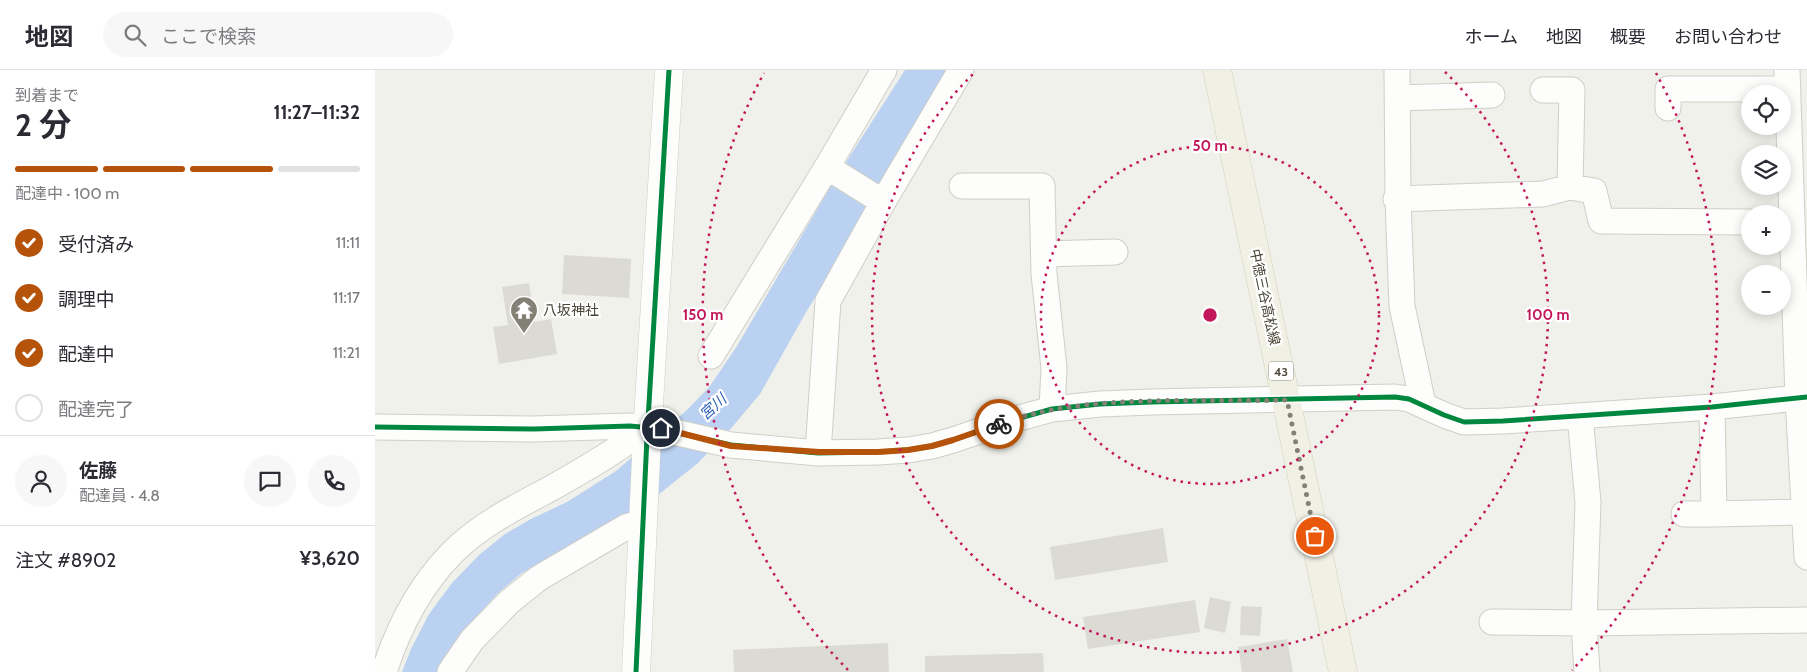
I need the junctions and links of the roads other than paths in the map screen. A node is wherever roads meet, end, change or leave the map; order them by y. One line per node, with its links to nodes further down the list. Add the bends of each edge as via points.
1 (669, 70): 30 (street)
2 (883, 70): 11 (street)
3 (961, 70): 15 (street)
4 (1217, 70): 24 (main road, 中徳三谷高松線 / 43)
5 (1397, 70): 9 (street)
6 (1788, 80): 10 (street, via 1668,89); 16 (street)
7 (1543, 90): 13 (street, via 1572,90)
8 (1492, 95): 9 (street)
9 (1398, 98): 14 (street)
10 (1668, 108)
11 (830, 169): 15 (street); 22 (street)
12 (962, 186): 20 (street, via 1042,186)
13 (1570, 187): 14 (street, via 1543,194); 17 (street, via 1594,192 1601,221)
14 (1397, 199): 25 (street, via 1402,306)
15 (881, 201): 31 (street, via 828,301)
16 (1787, 205)
17 (1741, 222)
18 (1115, 252): 20 (street)
19 (1791, 252): 21 (street)
20 (1044, 254): 27 (street, via 1055,368)
21 (1801, 328): 23 (street)
22 (711, 356)
23 (1802, 397): 26 (street); 35 (street)
24 (1287, 400): 25 (street, via 1395,397); 27 (street, via 1152,402); 42 (main road, 中徳三谷高松線 / 43)
25 (1423, 404): 28 (street, via 1444,416 1465,422)
26 (1712, 407): 28 (street); 33 (street)
27 (1052, 409): 31 (street, via 932,446 878,452)
28 (1580, 416): 38 (street, via 1588,502)
29 (375, 426): 30 (street, via 534,429 630,426)
30 (652, 431): 31 (street, via 731,446); 34 (street); 39 (street, via 494,520 451,554 424,586 405,619)
31 (819, 452)
32 (1685, 514): 33 (street)
33 (1714, 514): 35 (street)
34 (643, 518): 40 (street, via 539,578 509,602 472,640); 41 (street)
35 (1806, 534)
36 (1807, 620): 38 (street)
37 (1492, 622): 38 (street)
38 (1584, 623): 43 (street)
39 (384, 672)
40 (450, 672)
41 (636, 672)
42 (1343, 672)
43 (1587, 672)

